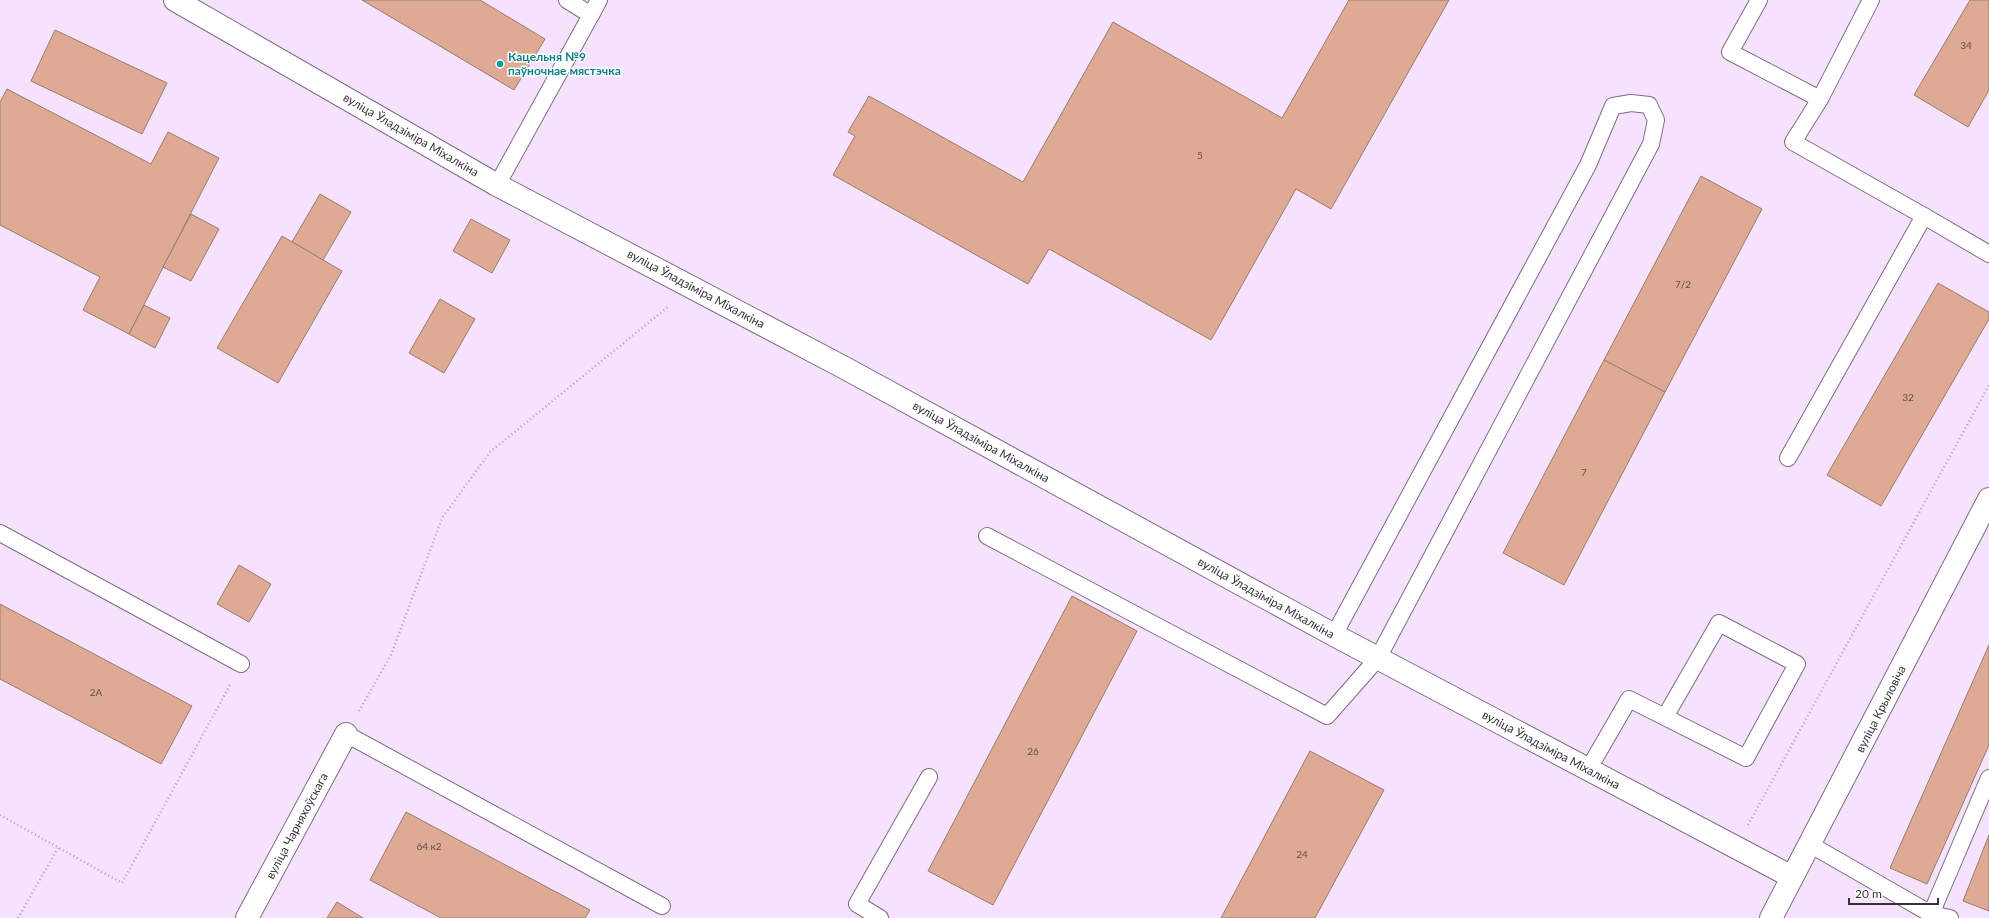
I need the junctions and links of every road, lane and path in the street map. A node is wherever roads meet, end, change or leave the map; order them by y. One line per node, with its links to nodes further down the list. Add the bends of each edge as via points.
1 (175, 0): 8 (street, вуліца Ўладзіміра Міхалкіна)
2 (567, 0): 6 (lane)
3 (600, 0): 6 (lane)
4 (1759, 0): 7 (lane, via 1730,52)
5 (1871, 0): 7 (lane)
6 (591, 15): 8 (lane)
7 (1820, 99): 9 (lane, via 1793,142)
8 (497, 185): 11 (street, вуліца Ўладзіміра Міхалкіна)
9 (1924, 216): 10 (lane); 13 (lane)
10 (1989, 254)
11 (692, 287): 17 (street, вуліца Ўладзіміра Міхалкіна); 21 (path, via 490,452 442,518 391,655)
12 (1989, 385): 28 (path)
13 (1788, 458)
14 (1989, 499): 26 (street, вуліца Крыловіча)
15 (0, 533): 19 (lane)
16 (987, 536): 18 (lane, via 1327,716)
17 (1334, 635): 18 (street, вуліца Ўладзіміра Міхалкіна); 18 (lane, via 1588,165 1613,106 1631,103 1649,105 1656,120 1651,144)
18 (1378, 658): 22 (street, вуліца Ўладзіміра Міхалкіна)
19 (241, 664): 27 (path, via 122,883)
20 (1665, 718): 20 (lane, via 1746,758 1797,664 1719,623); 22 (lane, via 1629,700)
21 (346, 734): 30 (lane); 33 (street, вуліца Чарняхоўскага)
22 (1588, 770): 28 (street, вуліца Ўладзіміра Міхалкіна)
23 (929, 776): 34 (lane, via 857,904)
24 (1989, 778): 31 (lane)
25 (0, 815): 27 (path)
26 (1811, 845): 29 (street, вуліца Крыловіча); 31 (lane)
27 (58, 848): 32 (path)
28 (1736, 848): 29 (street, вуліца Ўладзіміра Міхалкіна)
29 (1792, 877): 35 (street, вуліца Крыловіча)
30 (662, 906)
31 (1931, 914): 36 (lane)
32 (18, 918)
33 (247, 918)
34 (880, 918)
35 (1771, 918)
36 (1950, 918)

